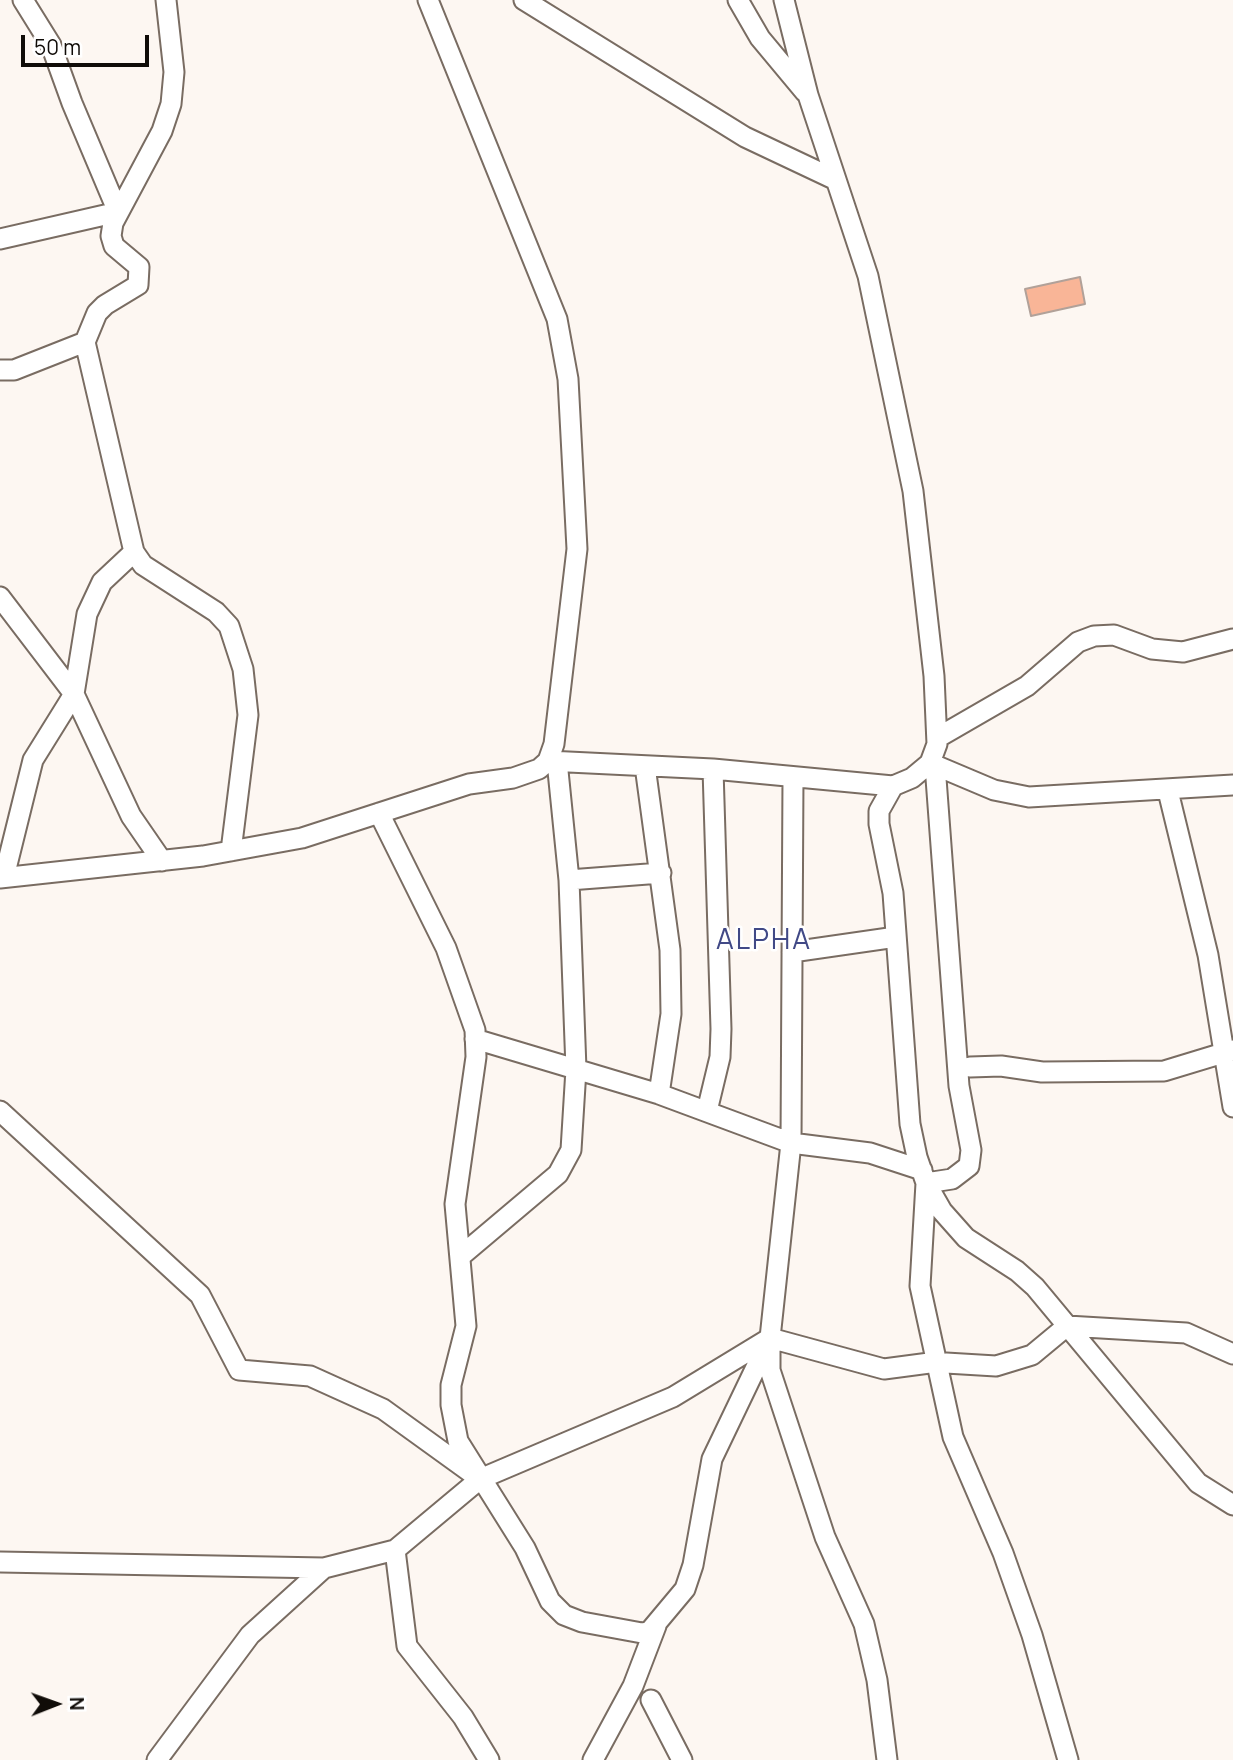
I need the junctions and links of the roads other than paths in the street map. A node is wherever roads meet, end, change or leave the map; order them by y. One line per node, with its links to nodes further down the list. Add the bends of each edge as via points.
1 (23, 0): 9 (street, via 51,45)
2 (166, 0): 9 (street, via 174,72 171,104 162,131)
3 (428, 0): 18 (street, via 557,319 568,379 577,549)
4 (524, 0): 8 (street, via 745,137)
5 (738, 0): 7 (street, via 760,38)
6 (783, 0): 7 (street)
7 (808, 95): 8 (street)
8 (836, 180): 17 (street, via 868,276 913,491)
9 (118, 212): 10 (street); 11 (street, via 111,236 114,246 139,267 138,285 104,304)
10 (0, 239)
11 (85, 342): 12 (street, via 14,370); 13 (street)
12 (0, 370)
13 (134, 552): 16 (street, via 102,582 87,614); 27 (street, via 143,565 216,612 229,626 243,669 248,715)
14 (0, 597): 16 (street)
15 (1233, 639): 17 (street, via 1183,652 1152,649 1114,635 1094,636 1078,642 1027,686)
16 (74, 694): 28 (street, via 131,816); 30 (street, via 33,761)
17 (937, 738): 19 (street)
18 (552, 761): 20 (street); 26 (street, via 513,778 469,784); 31 (street)
19 (933, 764): 24 (street); 25 (street, via 994,790 1030,797); 43 (street, via 959,1086 971,1150 968,1166 952,1179)
20 (645, 766): 21 (street); 29 (street)
21 (713, 769): 22 (street); 41 (street, via 721,1029 720,1056)
22 (793, 777): 24 (street); 33 (street)
23 (1233, 785): 25 (street)
24 (893, 786): 32 (street, via 879,811 879,824)
25 (1168, 791): 35 (street)
26 (379, 813): 27 (street, via 302,838); 34 (street, via 446,948 467,1002)
27 (231, 851): 28 (street)
28 (162, 861): 30 (street)
29 (662, 873): 31 (street); 38 (street, via 671,1014)
30 (2, 878)
31 (569, 880): 37 (street)
32 (896, 937): 33 (street); 43 (street, via 910,1124)
33 (792, 952): 42 (street)
34 (475, 1039): 37 (street); 44 (street, via 455,1205)
35 (1228, 1052): 36 (street, via 1164,1071 1042,1072); 39 (street)
36 (970, 1067)
37 (576, 1069): 38 (street); 44 (street, via 567,1163)
38 (659, 1094): 41 (street)
39 (1233, 1107)
40 (0, 1111): 49 (street, via 200,1295 239,1370 310,1376 383,1409)
41 (707, 1111): 42 (street)
42 (791, 1143): 43 (street, via 870,1153); 46 (street)
43 (924, 1177): 45 (street, via 942,1211 965,1238 1017,1271); 48 (street, via 920,1286)
44 (462, 1255): 49 (street, via 466,1326 451,1385 451,1405 458,1441)
45 (1067, 1326): 47 (street, via 1186,1332); 48 (street, via 1032,1355 996,1366); 50 (street, via 1198,1483)
46 (770, 1338): 48 (street, via 884,1369); 49 (street, via 673,1397); 54 (street, via 712,1459 685,1589); 60 (street, via 770,1370 782,1410 825,1537 873,1653)
47 (1231, 1351)
48 (942, 1363): 61 (street, via 953,1437 1003,1553)
49 (480, 1479): 51 (street); 54 (street, via 525,1548 550,1601 564,1615 642,1633)
50 (1233, 1505)
51 (395, 1550): 53 (street); 57 (street, via 407,1646 463,1717)
52 (0, 1562): 53 (street)
53 (324, 1568): 56 (street, via 250,1635)
54 (656, 1626): 58 (street, via 634,1686)
55 (651, 1700): 59 (street)
56 (157, 1760)
57 (489, 1760)
58 (593, 1760)
59 (682, 1760)
60 (887, 1760)
61 (1068, 1760)

